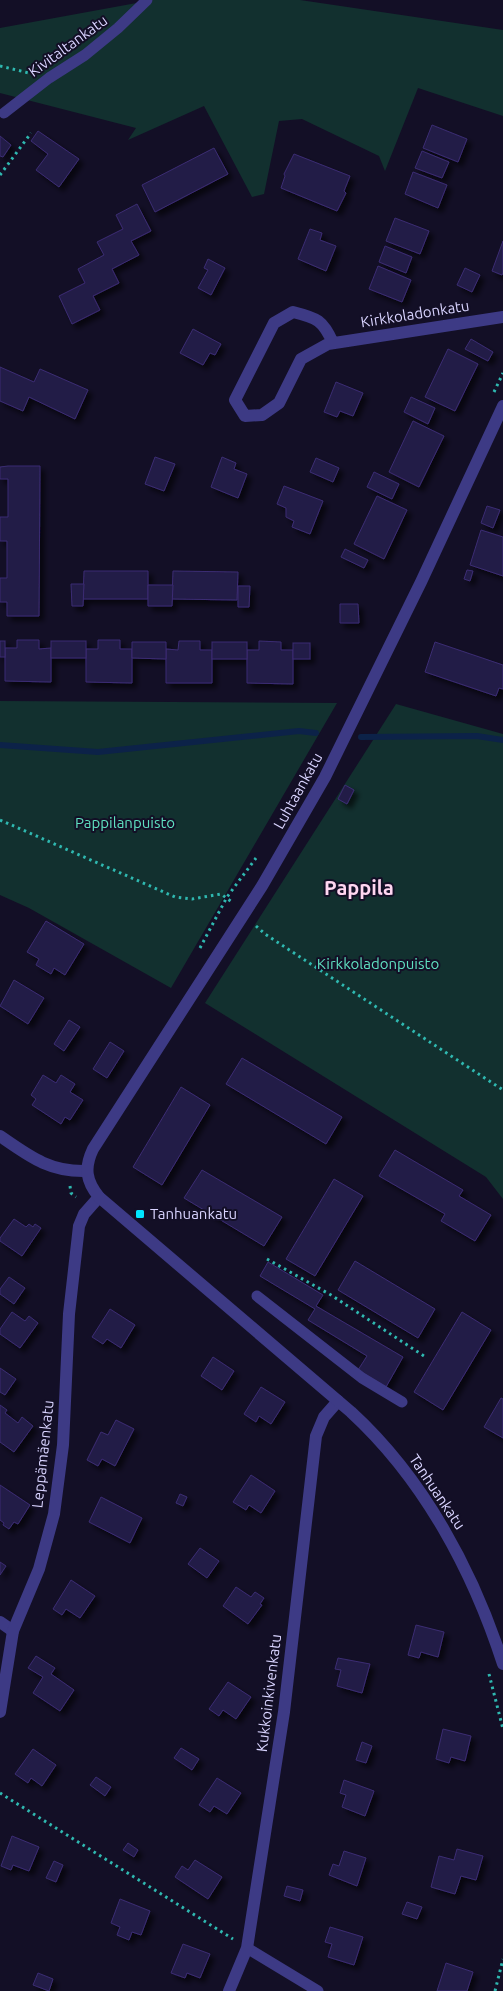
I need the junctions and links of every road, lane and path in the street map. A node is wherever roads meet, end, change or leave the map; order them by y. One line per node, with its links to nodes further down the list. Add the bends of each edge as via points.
1 (147, 0): 3 (lane, Kivitaltankatu, via 85,55)
2 (0, 66): 3 (path)
3 (49, 78): 4 (lane, Kivitaltankatu)
4 (4, 113)
5 (31, 133): 6 (path)
6 (0, 175)
7 (503, 317): 8 (street, Kirkkoladonkatu)
8 (333, 343): 8 (street, Kirkkoladonkatu, via 326,326 312,316 293,312 274,323 234,400 245,416 262,415 279,402 301,360)
9 (503, 373): 10 (path)
10 (492, 398)
11 (503, 406): 15 (street, Luhtaankatu, via 325,777)
12 (0, 820): 14 (path, via 175,898 221,894)
13 (260, 851): 14 (path)
14 (227, 897): 15 (path); 16 (path)
15 (244, 914): 17 (path, via 265,934); 20 (street, Luhtaankatu, via 92,1149)
16 (199, 949)
17 (503, 1090)
18 (0, 1136): 19 (street, via 41,1162)
19 (69, 1171): 20 (street); 22 (path, via 71,1193)
20 (86, 1171): 21 (street, Tanhuankatu)
21 (99, 1198): 22 (street, Leppämäenkatu); 26 (street, Tanhuankatu)
22 (90, 1208): 29 (street, Leppämäenkatu, via 79,1226 76,1246 69,1314 63,1445 54,1514 39,1569)
23 (267, 1259): 25 (path, via 331,1295)
24 (257, 1296): 27 (lane, via 362,1378)
25 (424, 1356)
26 (338, 1401): 30 (street, Tanhuankatu, via 381,1442 434,1515 470,1580); 35 (street, Kukkoinkivenkatu, via 324,1416 316,1436 284,1712)
27 (402, 1402)
28 (0, 1622): 29 (street)
29 (13, 1631): 32 (street, Leppämäenkatu)
30 (503, 1664)
31 (486, 1667): 33 (path)
32 (0, 1712)
33 (503, 1729)
34 (0, 1794): 35 (path)
35 (247, 1948): 37 (street, Kukkoinkivenkatu); 38 (lane)
36 (503, 1959): 39 (path)
37 (229, 1991)
38 (318, 1991)
39 (495, 1991)

